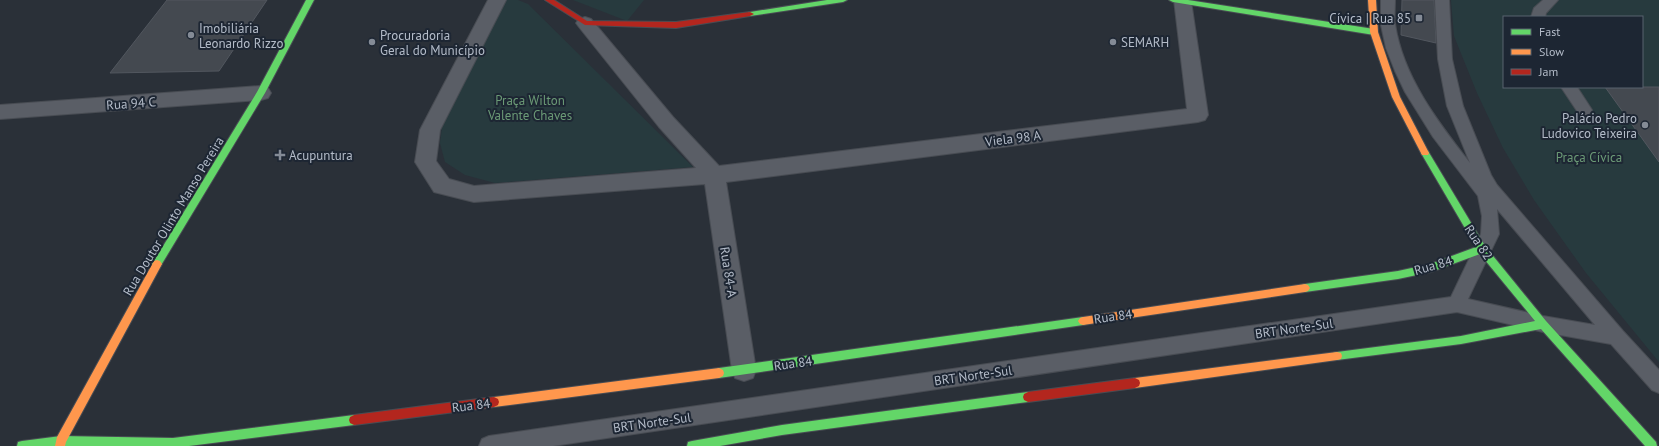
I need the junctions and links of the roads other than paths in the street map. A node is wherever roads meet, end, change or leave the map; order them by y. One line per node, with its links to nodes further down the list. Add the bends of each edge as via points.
1 (310, 0): 14 (main road, Rua Doutor Olinto Manso Pereira)
2 (497, 0): 17 (street, via 430,130 424,162 442,186 474,194)
3 (549, 0): 11 (main road)
4 (843, 0): 11 (main road, via 676,25)
5 (1372, 0): 12 (main road, Rua 82)
6 (1388, 0): 18 (lane, via 1388,24 1400,68 1424,113)
7 (1442, 0): 18 (lane, via 1445,60 1455,106)
8 (1551, 0): 10 (lane, via 1539,10)
9 (1177, 1): 12 (main road); 17 (street, Viela 98 A, via 1198,115)
10 (1538, 16)
11 (585, 23): 17 (street, via 666,122)
12 (1374, 32): 19 (main road, Rua 82, via 1396,97 1429,161)
13 (1570, 88): 15 (lane)
14 (261, 93): 16 (street, Rua 94 C); 26 (main road, Rua Doutor Olinto Manso Pereira, via 154,270)
15 (1584, 110)
16 (0, 112)
17 (714, 175): 23 (street, Rua 84-A)
18 (1484, 185): 19 (lane, via 1491,224 1488,243); 22 (lane, via 1491,190)
19 (1482, 249): 20 (lane); 21 (main road, Rua 82); 23 (main road, Rua 84, via 1431,268 1398,275)
20 (1457, 304): 21 (lane); 28 (lane, BRT Norte-Sul)
21 (1543, 324): 22 (lane); 25 (main road, via 1461,340); 30 (main road, Rua 82)
22 (1616, 337): 24 (lane)
23 (744, 370): 26 (main road, Rua 84, via 173,443)
24 (1659, 384)
25 (783, 438): 29 (main road)
26 (60, 443): 27 (main road, Rua 84)
27 (22, 446)
28 (489, 446)
29 (692, 446)
30 (1652, 446)

